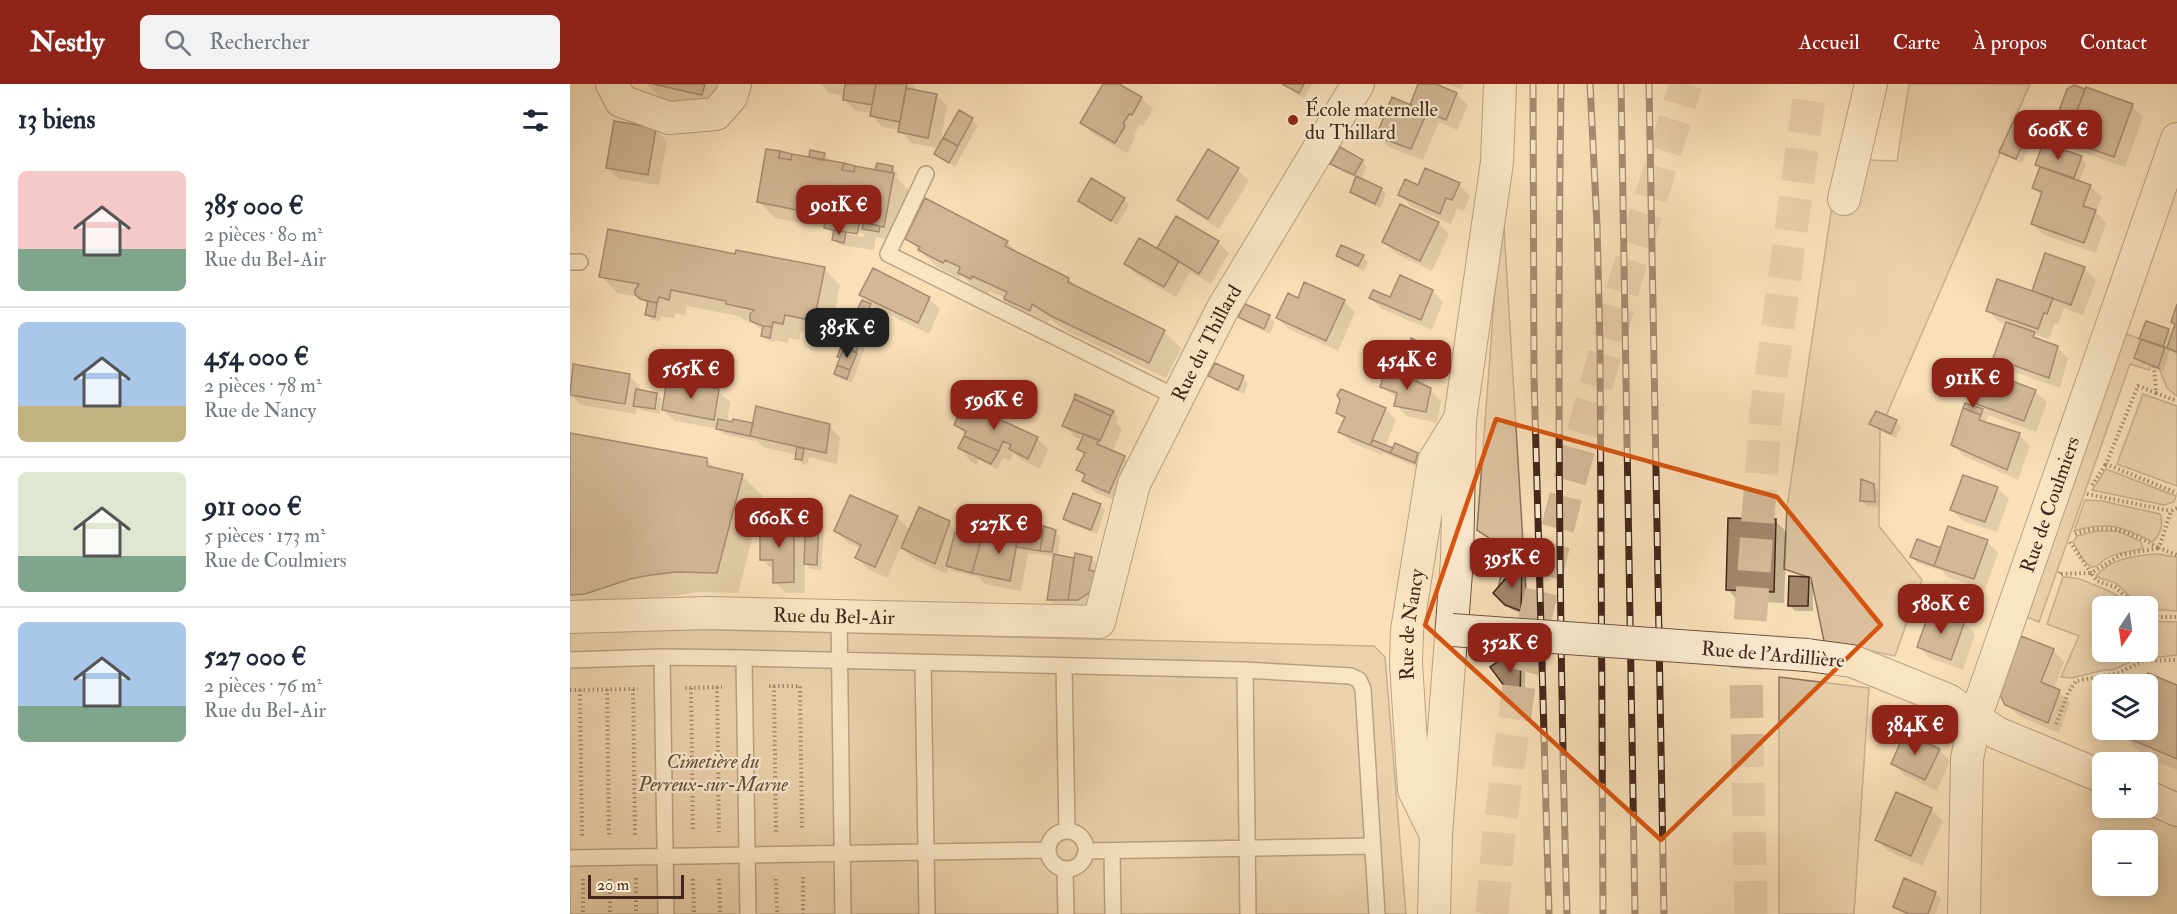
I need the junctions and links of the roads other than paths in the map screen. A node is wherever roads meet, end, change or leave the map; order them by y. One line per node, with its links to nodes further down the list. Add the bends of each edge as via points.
1 (612, 84): 2 (street, via 621,101 669,118 716,114 731,97)
2 (735, 84)
3 (1358, 84): 9 (street, Rue du Thillard, via 1223,308)
4 (1500, 84): 10 (street, Rue de Nancy, via 1497,162)
5 (1871, 84): 8 (street)
6 (2177, 140): 22 (street, Rue de Coulmiers)
7 (926, 174): 9 (lane, via 888,254)
8 (1844, 199)
9 (1176, 397): 13 (street, Rue du Thillard, via 1134,484)
10 (1460, 419): 14 (street, Rue de Nancy); 27 (street, Rue de Nancy, via 1434,461 1407,630 1414,790)
11 (839, 616): 12 (street, Rue du Bel-Air, via 708,613); 13 (street, Rue du Bel-Air); 18 (lane)
12 (570, 617)
13 (1099, 622)
14 (1452, 630): 22 (street, Rue de l'Ardillière, bridge, via 1807,655 1852,662 1948,700); 27 (street, Rue de Nancy)
15 (662, 657): 16 (lane); 17 (lane); 36 (lane)
16 (744, 658): 18 (lane); 35 (lane)
17 (570, 660)
18 (839, 662): 19 (lane); 34 (lane)
19 (924, 662): 20 (lane); 33 (lane)
20 (1064, 666): 21 (lane); 26 (lane)
21 (1245, 670): 28 (lane, via 1341,674 1359,680 1363,689); 30 (lane)
22 (1976, 718): 23 (street, Rue de l'Ardillière, via 1997,733); 48 (street, Rue de Coulmiers, via 1967,759)
23 (2092, 772)
24 (2158, 801): 25 (street)
25 (2177, 810)
26 (1067, 831): 29 (lane, via 1053,837); 31 (lane, via 1083,839)
27 (1436, 835): 47 (street, Rue de Nancy)
28 (1372, 846): 30 (lane); 46 (lane)
29 (1047, 850): 33 (lane); 38 (lane, via 1052,864)
30 (1247, 850): 32 (lane); 45 (lane)
31 (1087, 851): 32 (lane); 38 (lane, via 1080,865)
32 (1112, 851): 44 (lane)
33 (926, 852): 34 (lane); 42 (lane)
34 (842, 853): 35 (lane); 41 (lane)
35 (747, 855): 36 (lane); 40 (lane)
36 (665, 856): 37 (lane); 39 (lane)
37 (576, 858)
38 (1065, 870): 43 (lane)
39 (666, 914)
40 (748, 914)
41 (843, 914)
42 (927, 914)
43 (1066, 914)
44 (1113, 914)
45 (1248, 914)
46 (1377, 914)
47 (1434, 914)
48 (1964, 914)

